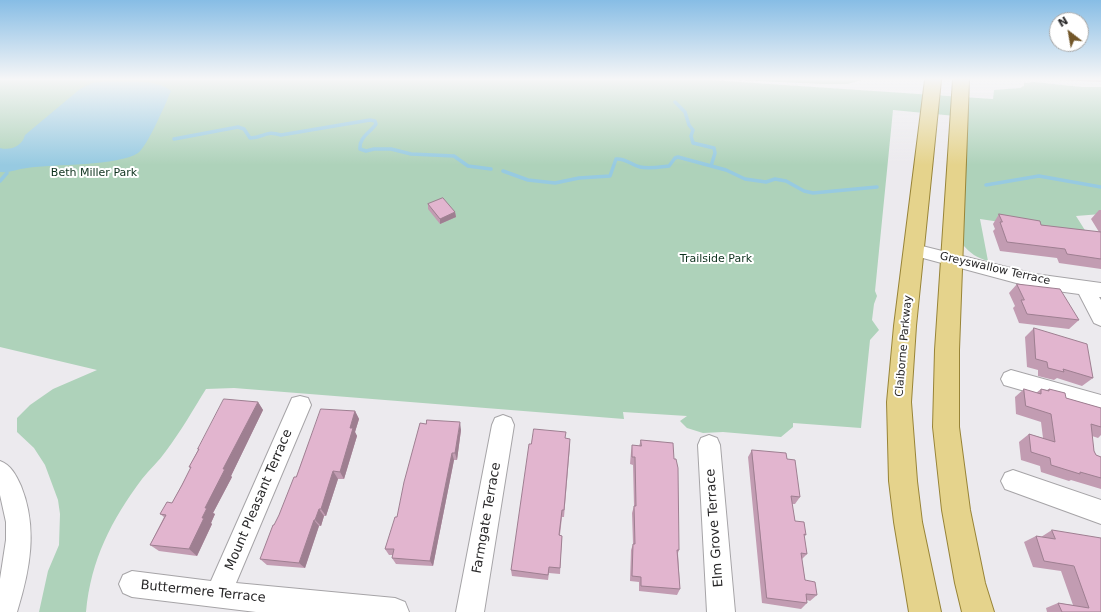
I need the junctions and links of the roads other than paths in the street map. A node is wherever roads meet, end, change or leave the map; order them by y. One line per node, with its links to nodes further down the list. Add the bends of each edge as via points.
1 (930, 109): 3 (main road, Claiborne Parkway)
2 (960, 109): 4 (main road)
3 (914, 250): 4 (street, Greyswallow Terrace); 21 (main road, Claiborne Parkway, via 899,402 900,451 908,522)
4 (952, 259): 5 (street, Greyswallow Terrace, via 1035,281); 22 (main road, via 946,427 956,510)
5 (1093, 289): 6 (street)
6 (1101, 318)
7 (1011, 379): 8 (street)
8 (1101, 404)
9 (300, 405): 16 (street, Mount Pleasant Terrace)
10 (503, 425): 19 (street, Farmgate Terrace)
11 (709, 445): 20 (street, Elm Grove Terrace)
12 (0, 472): 17 (street, via 6,479 15,502 19,530 16,562)
13 (1013, 481): 14 (street)
14 (1101, 512)
15 (132, 584): 16 (street, Buttermere Terrace)
16 (218, 594): 18 (street, Buttermere Terrace)
17 (3, 612)
18 (395, 612)
19 (470, 612)
20 (721, 612)
21 (925, 612)
22 (978, 612)

